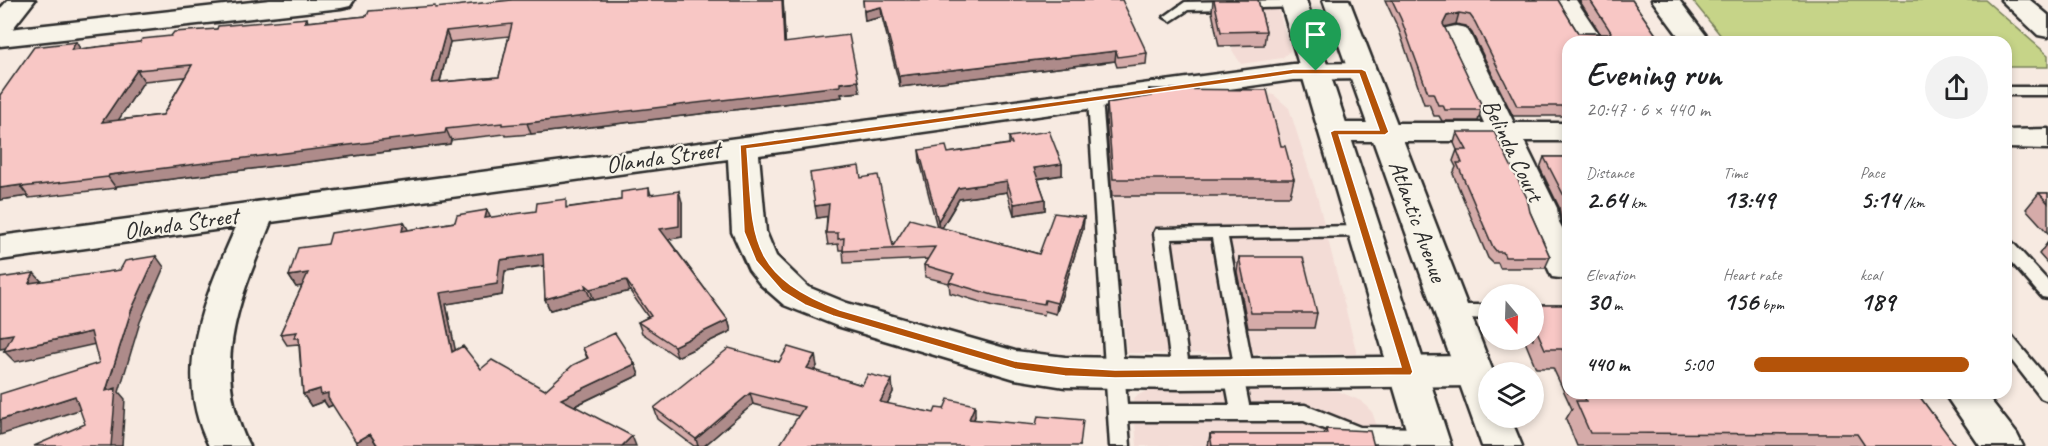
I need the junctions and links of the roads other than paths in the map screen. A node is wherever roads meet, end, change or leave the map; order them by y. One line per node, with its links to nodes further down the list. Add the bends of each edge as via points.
1 (22, 0): 9 (street)
2 (341, 0): 14 (street)
3 (1336, 0): 16 (street, Atlantic Avenue)
4 (1563, 0): 12 (street)
5 (1665, 0): 13 (street)
6 (2014, 0): 10 (street)
7 (1294, 2): 8 (lane, via 1185,6); 15 (street)
8 (1171, 17)
9 (0, 26)
10 (2048, 29)
11 (1456, 34): 22 (street, Belinda Court)
12 (1586, 36)
13 (1692, 36)
14 (0, 38)
15 (1316, 71): 16 (street, Olanda Street); 19 (street, Olanda Street); 20 (street)
16 (1362, 71): 21 (street, Atlantic Avenue)
17 (2012, 91): 18 (lane)
18 (2048, 91)
19 (1095, 99): 26 (street, Olanda Street); 40 (lane)
20 (1334, 132): 21 (street); 29 (street)
21 (1385, 132): 22 (street); 34 (street, Atlantic Avenue)
22 (1504, 132): 23 (street); 32 (street, Belinda Court, via 1541,208 1543,222)
23 (1562, 132)
24 (2012, 140): 25 (street)
25 (2048, 140)
26 (743, 147): 27 (street, Olanda Street); 40 (street, via 753,247 772,275 796,296 837,313 1015,365)
27 (259, 212): 30 (street, Olanda Street); 49 (street, via 222,303 209,359 212,401)
28 (1219, 232): 29 (lane); 39 (lane); 41 (lane, via 1162,233)
29 (1365, 232): 38 (street)
30 (0, 248)
31 (2012, 253): 33 (lane)
32 (1562, 264)
33 (2048, 292)
34 (1452, 312): 35 (lane); 37 (street, Atlantic Avenue)
35 (1478, 312)
36 (2012, 348): 43 (lane)
37 (1474, 371): 38 (street); 42 (street, Atlantic Avenue)
38 (1407, 372): 39 (street); 48 (street)
39 (1239, 373): 41 (street); 46 (lane)
40 (1115, 374): 41 (street); 45 (lane)
41 (1181, 374)
42 (1478, 382)
43 (2048, 393)
44 (1968, 399): 52 (street)
45 (1118, 413): 46 (lane); 50 (lane)
46 (1241, 413): 48 (lane, via 1305,413 1359,435)
47 (1495, 428): 51 (street)
48 (1429, 441)
49 (229, 446)
50 (1120, 446)
51 (1502, 446)
52 (2003, 446)

